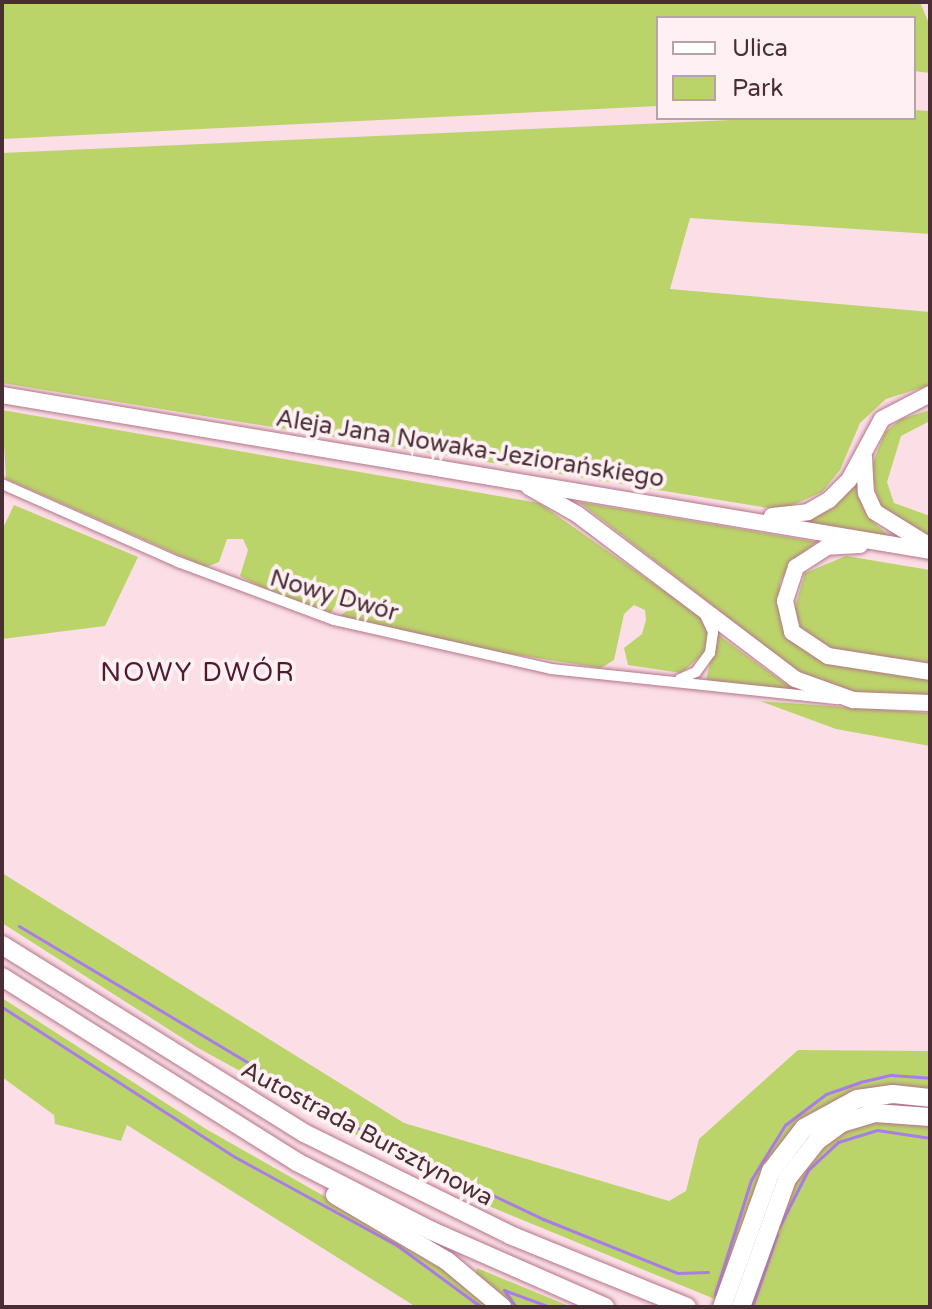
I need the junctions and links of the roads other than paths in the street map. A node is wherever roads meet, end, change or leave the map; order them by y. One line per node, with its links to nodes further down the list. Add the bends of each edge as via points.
1 (930, 394): 3 (main road, via 887,414)
2 (2, 395): 4 (main road, Aleja Jana Nowaka-Jeziorańskiego)
3 (865, 449): 6 (main road, via 849,480 808,512); 8 (main road, via 866,493 875,512)
4 (513, 479): 6 (main road, Aleja Jana Nowaka-Jeziorańskiego); 9 (main road, via 577,514)
5 (2, 484): 11 (street, Nowy Dwór, via 151,551 334,620 551,669)
6 (719, 515): 7 (main road, Aleja Jana Nowaka-Jeziorańskiego)
7 (887, 543): 8 (main road, Aleja Jana Nowaka-Jeziorańskiego); 10 (main road, via 827,547 808,556 787,582 786,616 806,646 828,656)
8 (930, 548)
9 (705, 615): 11 (street, via 713,632 708,660 689,676); 12 (main road, via 795,679)
10 (930, 672)
11 (673, 679): 12 (street, Nowy Dwór)
12 (853, 700): 13 (main road)
13 (930, 703)
14 (2, 945): 21 (highway, Autostrada Bursztynowa, via 329,1146 510,1235)
15 (2, 977): 18 (highway)
16 (930, 1098): 22 (highway, via 893,1094 857,1099 804,1128 771,1171)
17 (930, 1117): 23 (highway, via 875,1113 842,1123 817,1141 787,1179)
18 (297, 1162): 19 (highway, via 321,1187 447,1261); 20 (highway, via 446,1238)
19 (502, 1307)
20 (605, 1307)
21 (687, 1307)
22 (722, 1307)
23 (741, 1307)

